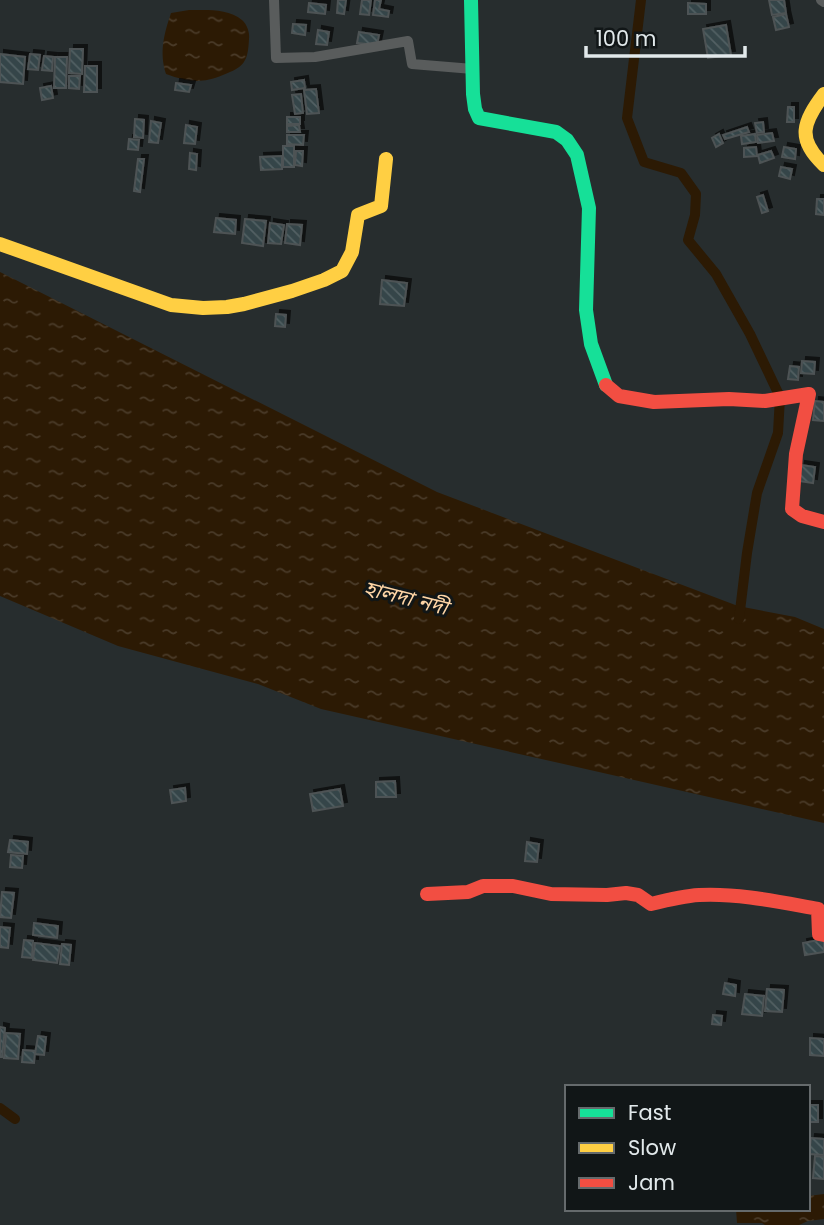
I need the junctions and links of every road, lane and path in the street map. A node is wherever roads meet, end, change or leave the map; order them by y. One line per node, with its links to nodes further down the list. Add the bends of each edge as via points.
1 (275, 0): 3 (street, via 276,58 315,57 408,41 412,64)
2 (471, 0): 3 (street)
3 (473, 69): 8 (street, via 479,118 556,132 577,155 589,208 586,310 591,344 607,387 619,396 654,402 765,401 809,394 796,454 792,509)
4 (824, 94): 6 (street, via 805,132 809,152)
5 (386, 159): 7 (street, via 381,206 358,215 355,240 339,274 236,306 201,309 171,305)
6 (824, 164)
7 (0, 244)
8 (824, 522)
9 (426, 894): 10 (street, via 513,886 551,894 626,893 651,904 682,897 754,899 818,909 819,934)
10 (824, 935)

